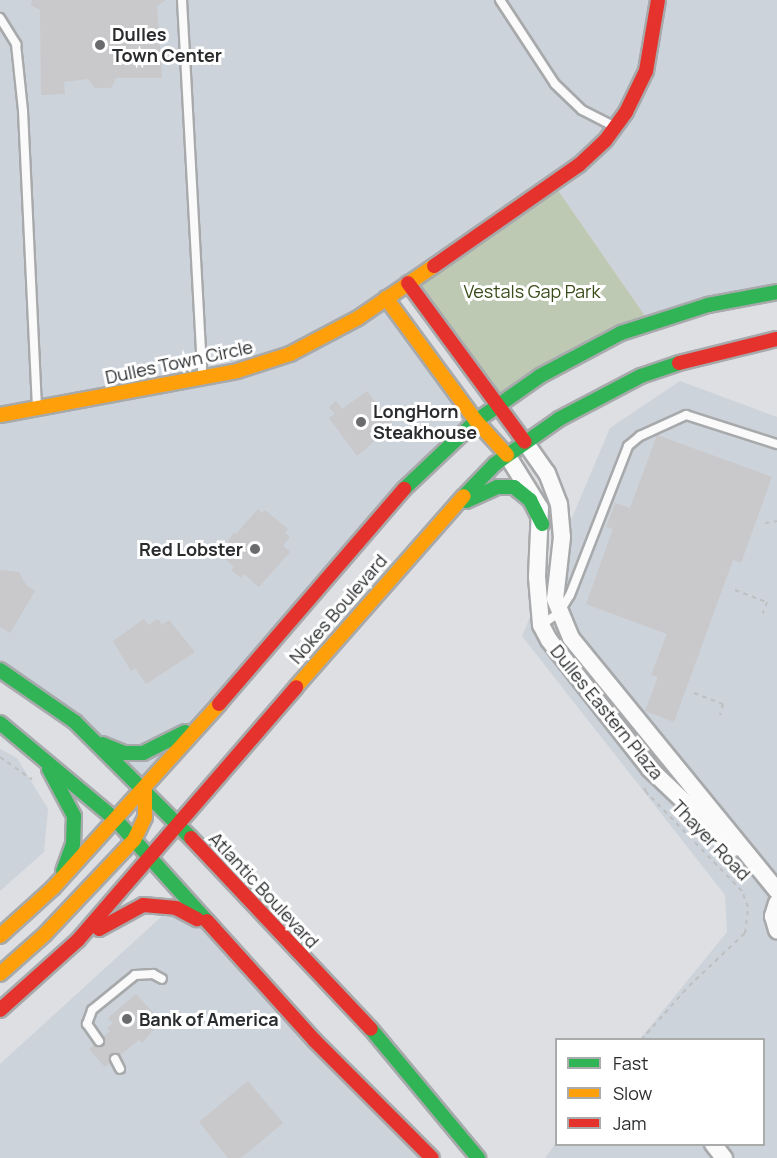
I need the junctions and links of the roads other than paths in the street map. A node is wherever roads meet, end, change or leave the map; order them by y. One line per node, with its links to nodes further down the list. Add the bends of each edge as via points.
1 (182, 0): 10 (lane)
2 (500, 0): 5 (lane, via 555,84 582,110)
3 (658, 0): 5 (main road, Dulles Town Circle, via 655,36 646,71)
4 (0, 18): 12 (lane, via 16,44 23,111)
5 (616, 127): 6 (main road, Dulles Town Circle, via 579,165)
6 (408, 283): 8 (main road, Dulles Town Circle); 11 (main road)
7 (777, 292): 11 (main road, Nokes Boulevard, via 708,304 621,333 566,360)
8 (386, 298): 10 (main road, Dulles Town Circle, via 328,336 290,354); 14 (main road)
9 (777, 339): 15 (main road, Nokes Boulevard, via 699,356 641,376 559,419)
10 (202, 378): 12 (main road, Dulles Town Circle)
11 (497, 404): 14 (main road, Nokes Boulevard); 15 (main road)
12 (37, 407): 13 (main road, Dulles Town Circle)
13 (0, 415)
14 (476, 421): 17 (main road); 23 (main road, Nokes Boulevard, via 400,494)
15 (525, 442): 17 (main road, Nokes Boulevard); 20 (street, Dulles Eastern Plaza, via 547,472 559,504 562,537 555,599)
16 (777, 444): 20 (lane, via 687,415 640,436 628,446 570,596)
17 (507, 455): 18 (main road, Nokes Boulevard); 19 (street, Dulles Eastern Plaza, via 535,496)
18 (448, 510): 19 (main road, via 487,490 514,487 530,500); 29 (main road, Nokes Boulevard)
19 (542, 524): 21 (street, Dulles Eastern Plaza, via 537,577)
20 (559, 613): 21 (lane); 32 (street, Dulles Eastern Plaza, via 583,655 741,842)
21 (541, 625): 32 (street, Dulles Eastern Plaza, via 560,658 650,769)
22 (0, 670): 25 (main road, Atlantic Boulevard)
23 (204, 720): 25 (main road, via 166,745 143,753 114,751); 27 (main road, Nokes Boulevard)
24 (0, 723): 26 (main road)
25 (97, 742): 27 (main road, Atlantic Boulevard)
26 (39, 753): 28 (main road); 33 (main road, via 74,816 69,859)
27 (145, 790): 28 (main road, Nokes Boulevard); 29 (main road, Atlantic Boulevard); 30 (main road, via 145,817)
28 (116, 820): 30 (main road); 33 (main road, Nokes Boulevard)
29 (179, 825): 31 (main road, Nokes Boulevard); 48 (main road, Atlantic Boulevard, via 372,1030)
30 (134, 840): 31 (main road); 40 (main road, via 66,913)
31 (150, 859): 37 (main road); 39 (main road, Nokes Boulevard)
32 (758, 869): 34 (street, Dulles Eastern Plaza)
33 (52, 888): 38 (main road, Nokes Boulevard)
34 (777, 891)
35 (777, 903): 36 (street, via 773,916)
36 (777, 930)
37 (213, 931): 39 (main road, via 186,911 143,905 118,915); 47 (main road)
38 (0, 936)
39 (58, 962): 42 (main road, Nokes Boulevard)
40 (0, 974)
41 (162, 980): 43 (lane, via 153,974 135,975 92,1010 87,1024)
42 (0, 1010)
43 (99, 1041)
44 (115, 1059): 45 (lane)
45 (120, 1069)
46 (715, 1146): 49 (street)
47 (432, 1158)
48 (478, 1158)
49 (724, 1158)

